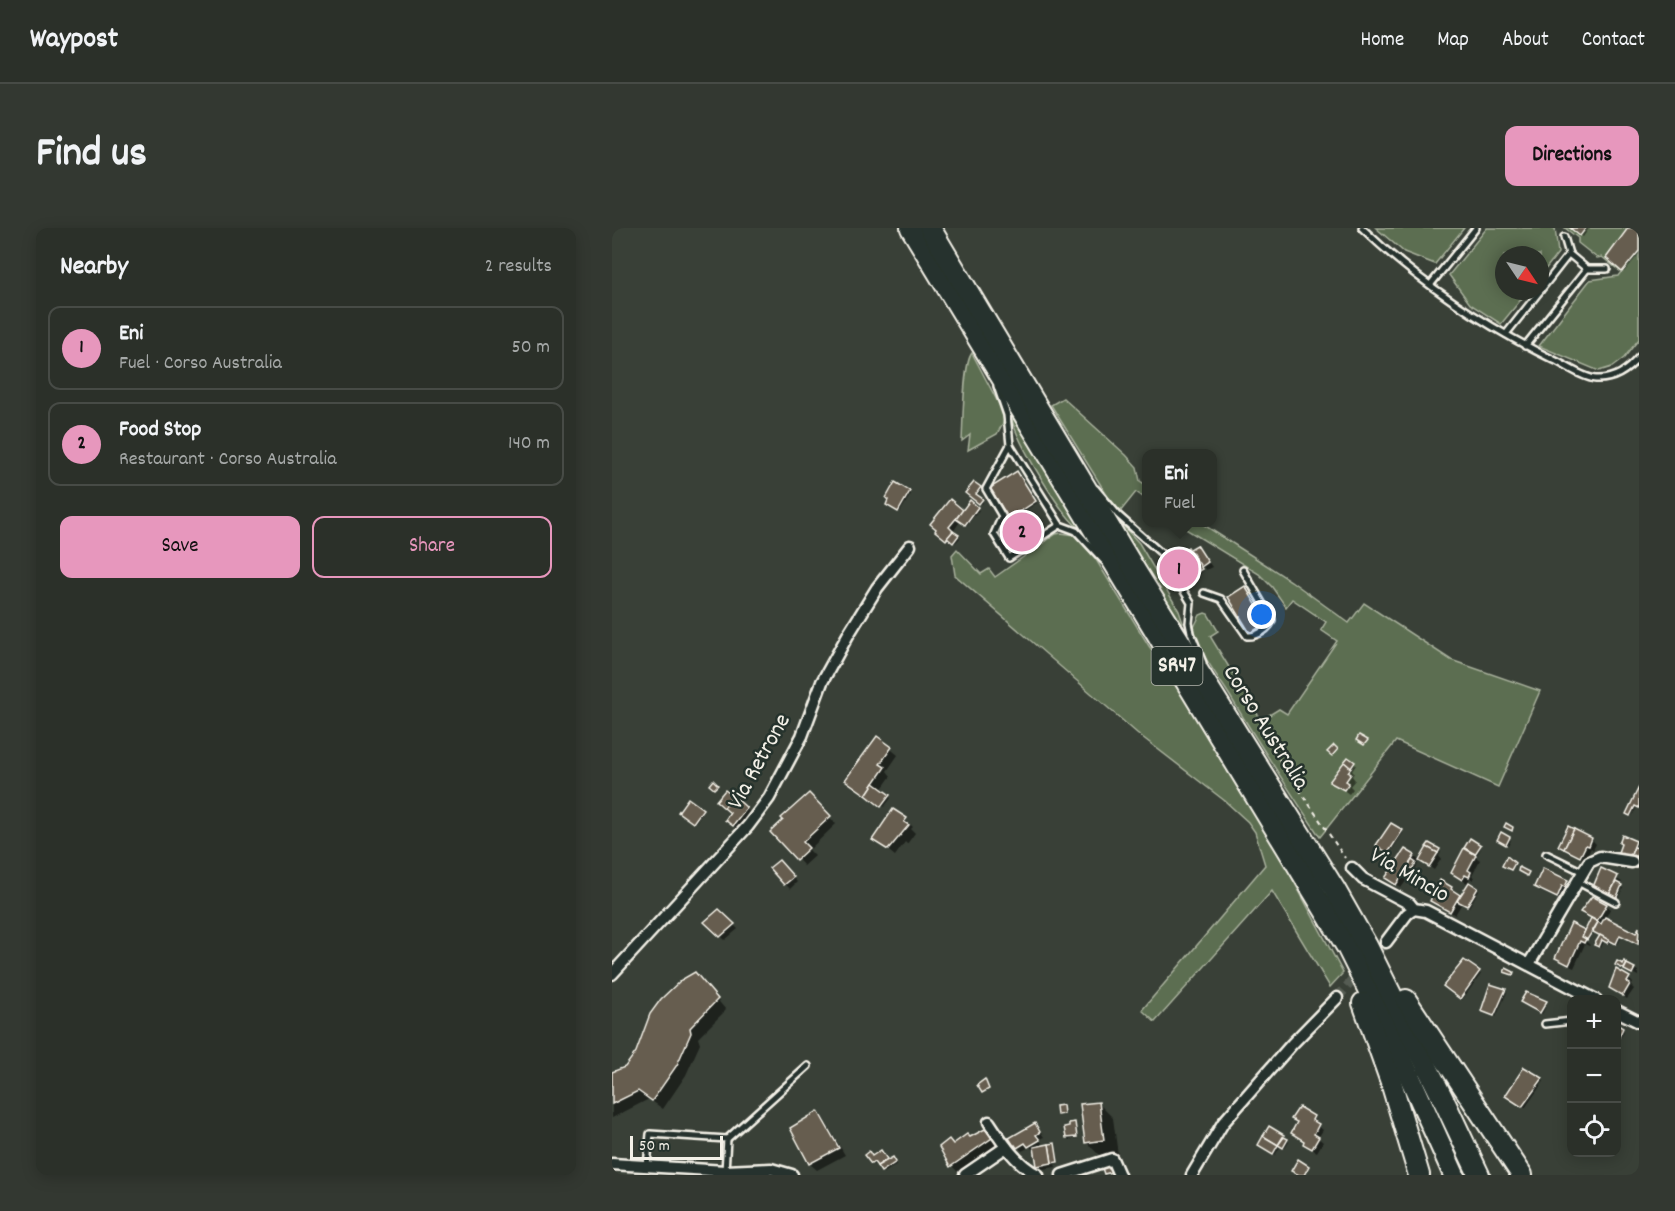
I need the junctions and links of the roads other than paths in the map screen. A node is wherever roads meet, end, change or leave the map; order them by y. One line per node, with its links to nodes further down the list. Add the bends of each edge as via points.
1 (911, 228): 14 (highway, Corso Australia / SR47)
2 (930, 228): 17 (highway, Corso Australia / SR47)
3 (1362, 228): 10 (lane, via 1390,255)
4 (1476, 228): 10 (lane)
5 (1564, 237): 6 (lane)
6 (1569, 254): 7 (lane); 9 (lane)
7 (1587, 269): 8 (lane); 13 (lane)
8 (1607, 269)
9 (1549, 280)
10 (1431, 284): 12 (lane)
11 (1533, 300): 12 (lane)
12 (1506, 334): 13 (lane)
13 (1526, 346): 15 (lane, via 1595,379 1622,374)
14 (988, 355): 16 (lane, via 1007,415); 21 (highway, Corso Australia / SR47)
15 (1639, 357)
16 (1010, 445): 18 (lane); 18 (lane, via 986,489 1002,516 994,534 1009,558)
17 (1075, 469): 23 (highway, Corso Australia / SR47); 23 (lane, via 1161,553 1191,603 1191,633)
18 (1060, 525): 21 (lane, via 1076,531)
19 (910, 546): 33 (street, Via Retrone, via 877,588 843,644 769,798)
20 (1242, 570): 22 (lane, via 1272,620 1271,625 1253,637 1247,636 1221,599)
21 (1121, 576): 28 (highway, Corso Australia / SR47)
22 (1204, 593)
23 (1216, 698): 31 (highway, Corso Australia / SR47, via 1334,888)
24 (1546, 854): 27 (lane)
25 (1632, 862): 27 (street, via 1600,857 1589,862)
26 (1352, 868): 30 (street, Via Mincio, via 1363,879)
27 (1580, 877): 29 (lane); 32 (street)
28 (1316, 893): 53 (highway, SR47, via 1368,1014); 54 (highway, Corso Australia / SR47, via 1365,980)
29 (1616, 902)
30 (1414, 909): 31 (street); 32 (street, Via Mincio, via 1426,911)
31 (1377, 944): 55 (highway, Corso Australia / SR47); 56 (highway, SR47, via 1414,1013)
32 (1529, 964): 34 (street, Via Mincio)
33 (612, 974)
34 (1588, 995)
35 (1337, 998): 52 (street, via 1223,1123)
36 (1621, 1013): 38 (street)
37 (1567, 1022): 39 (lane)
38 (1639, 1023)
39 (1545, 1024)
40 (808, 1066): 42 (lane)
41 (989, 1122): 43 (street)
42 (727, 1139): 45 (lane, via 650,1134); 46 (lane)
43 (1006, 1147): 48 (street); 49 (street)
44 (612, 1164): 45 (street)
45 (648, 1166): 46 (street)
46 (725, 1171): 47 (street, via 771,1169)
47 (792, 1175)
48 (965, 1175)
49 (1038, 1175)
50 (1062, 1175): 51 (street, via 1112,1158)
51 (1119, 1175)
52 (1192, 1175)
53 (1419, 1175)
54 (1454, 1175)
55 (1479, 1175)
56 (1522, 1175)

